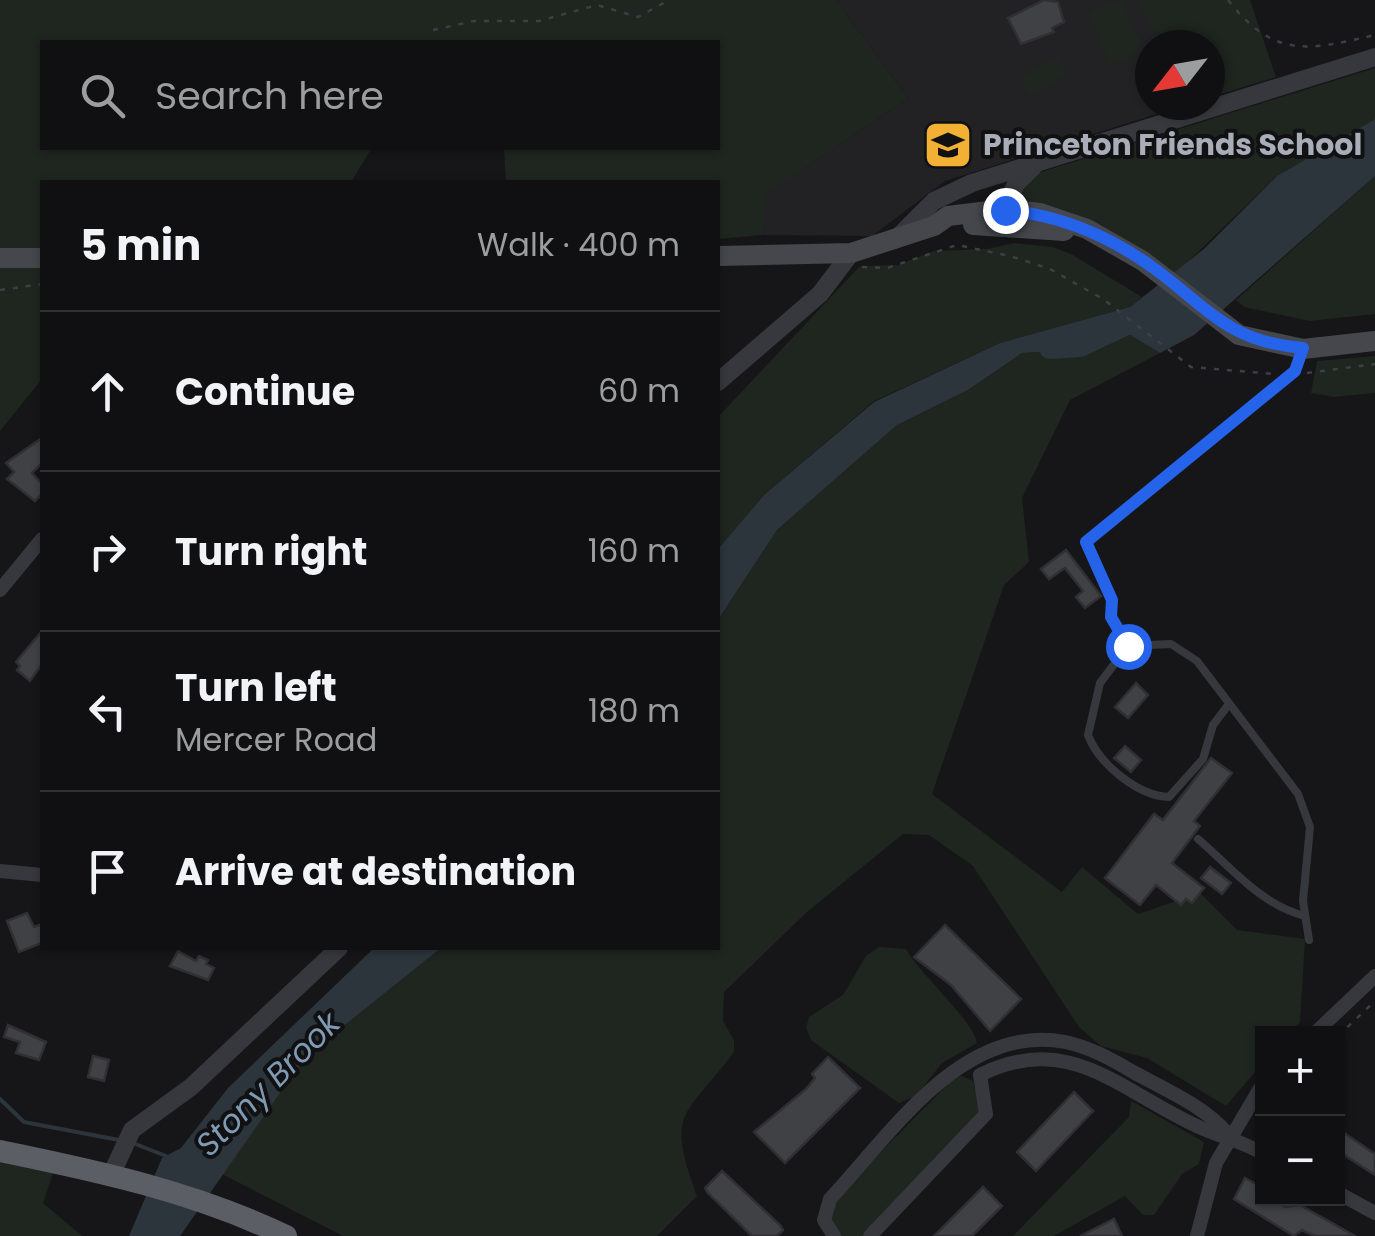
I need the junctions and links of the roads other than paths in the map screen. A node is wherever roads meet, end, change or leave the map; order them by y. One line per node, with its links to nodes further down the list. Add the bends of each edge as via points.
1 (1375, 57): 2 (street)
2 (1038, 162): 3 (street); 5 (street)
3 (989, 177): 4 (street); 5 (street, via 1002,186)
4 (946, 196): 6 (street); 7 (street, via 919,213)
5 (1002, 211): 6 (main road); 13 (main road, via 1109,242 1239,335)
6 (934, 226): 7 (main road)
7 (895, 241): 11 (main road)
8 (720, 256): 11 (main road)
9 (0, 258): 10 (main road)
10 (40, 258)
11 (848, 260): 14 (street, via 820,294)
12 (1375, 341): 13 (main road)
13 (1303, 348): 17 (lane, via 1295,371 1086,542)
14 (720, 380)
15 (40, 542): 16 (street)
16 (0, 590)
17 (1128, 646): 18 (lane, via 1161,643 1181,650 1206,670); 18 (lane, via 1100,683 1088,735 1114,770 1135,785 1170,797 1203,759 1212,726)
18 (1228, 704): 22 (lane, via 1305,808 1311,849)
19 (1198, 839): 22 (lane, via 1258,893)
20 (0, 871): 21 (street)
21 (40, 875)
22 (1305, 916): 23 (lane)
23 (1309, 940)
24 (337, 950): 35 (street, via 191,1087 132,1130 119,1150)
25 (1375, 976): 26 (street)
26 (1322, 1026)
27 (1046, 1040): 28 (street); 29 (street, via 1013,1043); 32 (street, via 1106,1056 1211,1114)
28 (1045, 1057): 30 (street); 32 (street, via 1100,1072 1202,1129)
29 (967, 1062): 30 (street); 39 (street, via 830,1199 824,1220)
30 (980, 1075): 40 (street, via 986,1114)
31 (1255, 1096): 32 (street)
32 (1229, 1135): 33 (street); 41 (street)
33 (1255, 1149)
34 (0, 1151): 35 (highway)
35 (123, 1177): 38 (highway)
36 (1345, 1197): 37 (street)
37 (1375, 1213)
38 (286, 1236)
39 (834, 1236)
40 (870, 1236)
41 (1197, 1236)

